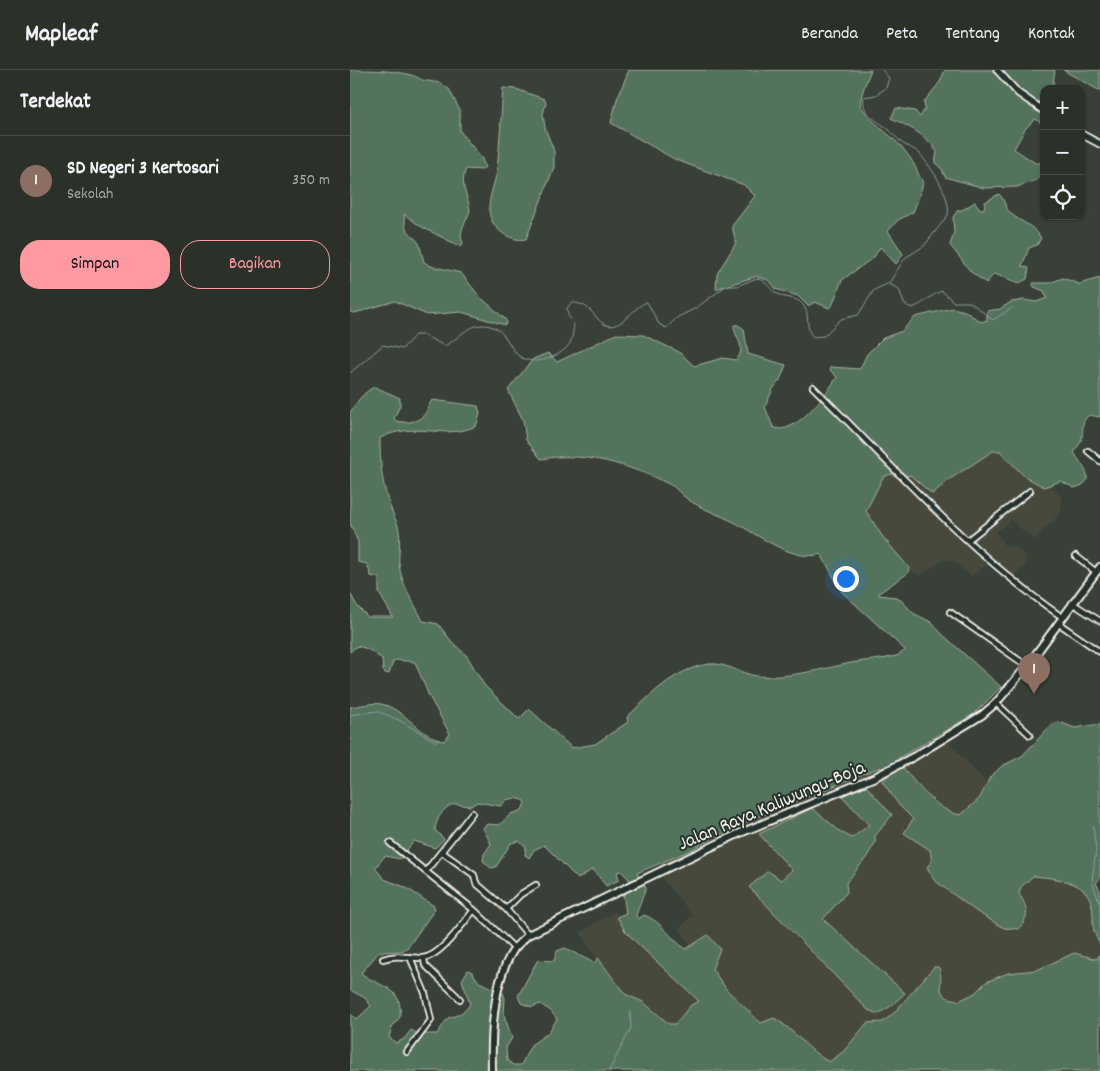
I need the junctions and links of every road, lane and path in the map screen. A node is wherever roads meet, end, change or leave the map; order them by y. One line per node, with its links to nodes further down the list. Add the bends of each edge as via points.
1 (996, 70): 2 (street, via 1018,93)
2 (1040, 108)
3 (1085, 136): 4 (street)
4 (1100, 144)
5 (813, 387): 9 (street)
6 (1088, 451): 7 (street)
7 (1100, 461)
8 (1030, 491): 9 (street)
9 (968, 540): 14 (street)
10 (1076, 556): 11 (street)
11 (1098, 570): 12 (main road, Jalan Raya Kaliwungu-Boja)
12 (1072, 602): 14 (main road, Jalan Raya Kaliwungu-Boja); 15 (street)
13 (950, 612): 17 (street)
14 (1060, 620): 16 (street); 17 (main road, Jalan Raya Kaliwungu-Boja)
15 (1100, 620)
16 (1100, 652)
17 (1027, 666): 18 (main road, Jalan Raya Kaliwungu-Boja)
18 (996, 704): 19 (street); 27 (main road, Jalan Raya Kaliwungu-Boja, via 915,756 875,777 738,834)
19 (1030, 735)
20 (472, 813): 22 (street)
21 (390, 843): 23 (street)
22 (442, 852): 23 (street); 25 (street, via 474,875 476,883)
23 (426, 872): 26 (street)
24 (536, 885): 25 (street)
25 (506, 909): 27 (street)
26 (474, 910): 28 (street); 30 (street, via 439,952)
27 (528, 935): 28 (main road, Jalan Raya Kaliwungu-Boja)
28 (514, 948): 34 (main road, Jalan Raya Kaliwungu-Boja, via 495,1005)
29 (410, 957): 30 (street); 31 (street, via 393,955); 33 (street, via 425,994 431,1020)
30 (424, 958): 32 (street, via 425,965)
31 (383, 959)
32 (460, 999)
33 (407, 1052)
34 (492, 1071)

